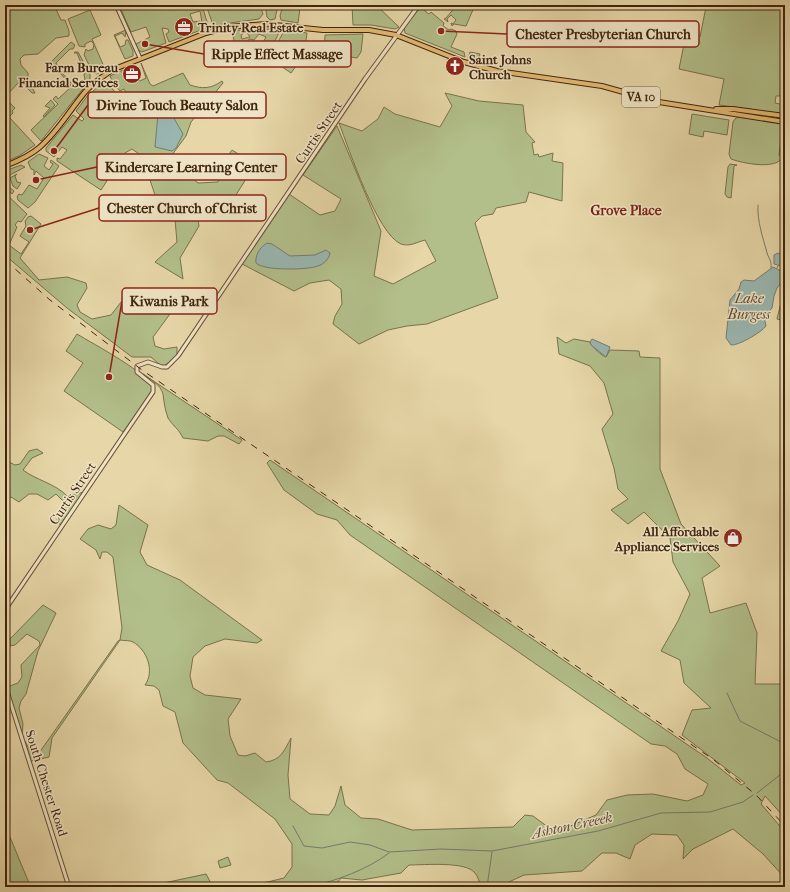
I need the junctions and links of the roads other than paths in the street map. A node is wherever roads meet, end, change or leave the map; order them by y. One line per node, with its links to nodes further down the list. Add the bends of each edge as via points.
1 (116, 5): 4 (street)
2 (419, 5): 3 (street)
3 (396, 35): 4 (main road, VA 10, via 369,30 247,25 213,30); 5 (main road, VA 10, via 464,62 495,70 602,86 659,102); 9 (street, Curtis Street, via 178,356 167,367 148,362 138,365 136,370 154,386 152,394)
4 (140, 58): 8 (main road, VA 10, via 112,70 97,80 40,147)
5 (707, 109): 6 (main road, VA 10, via 733,109); 7 (main road, VA 10)
6 (785, 116)
7 (785, 122)
8 (5, 166)
9 (5, 610)
10 (5, 685): 11 (street, South Chester Road)
11 (69, 887)

